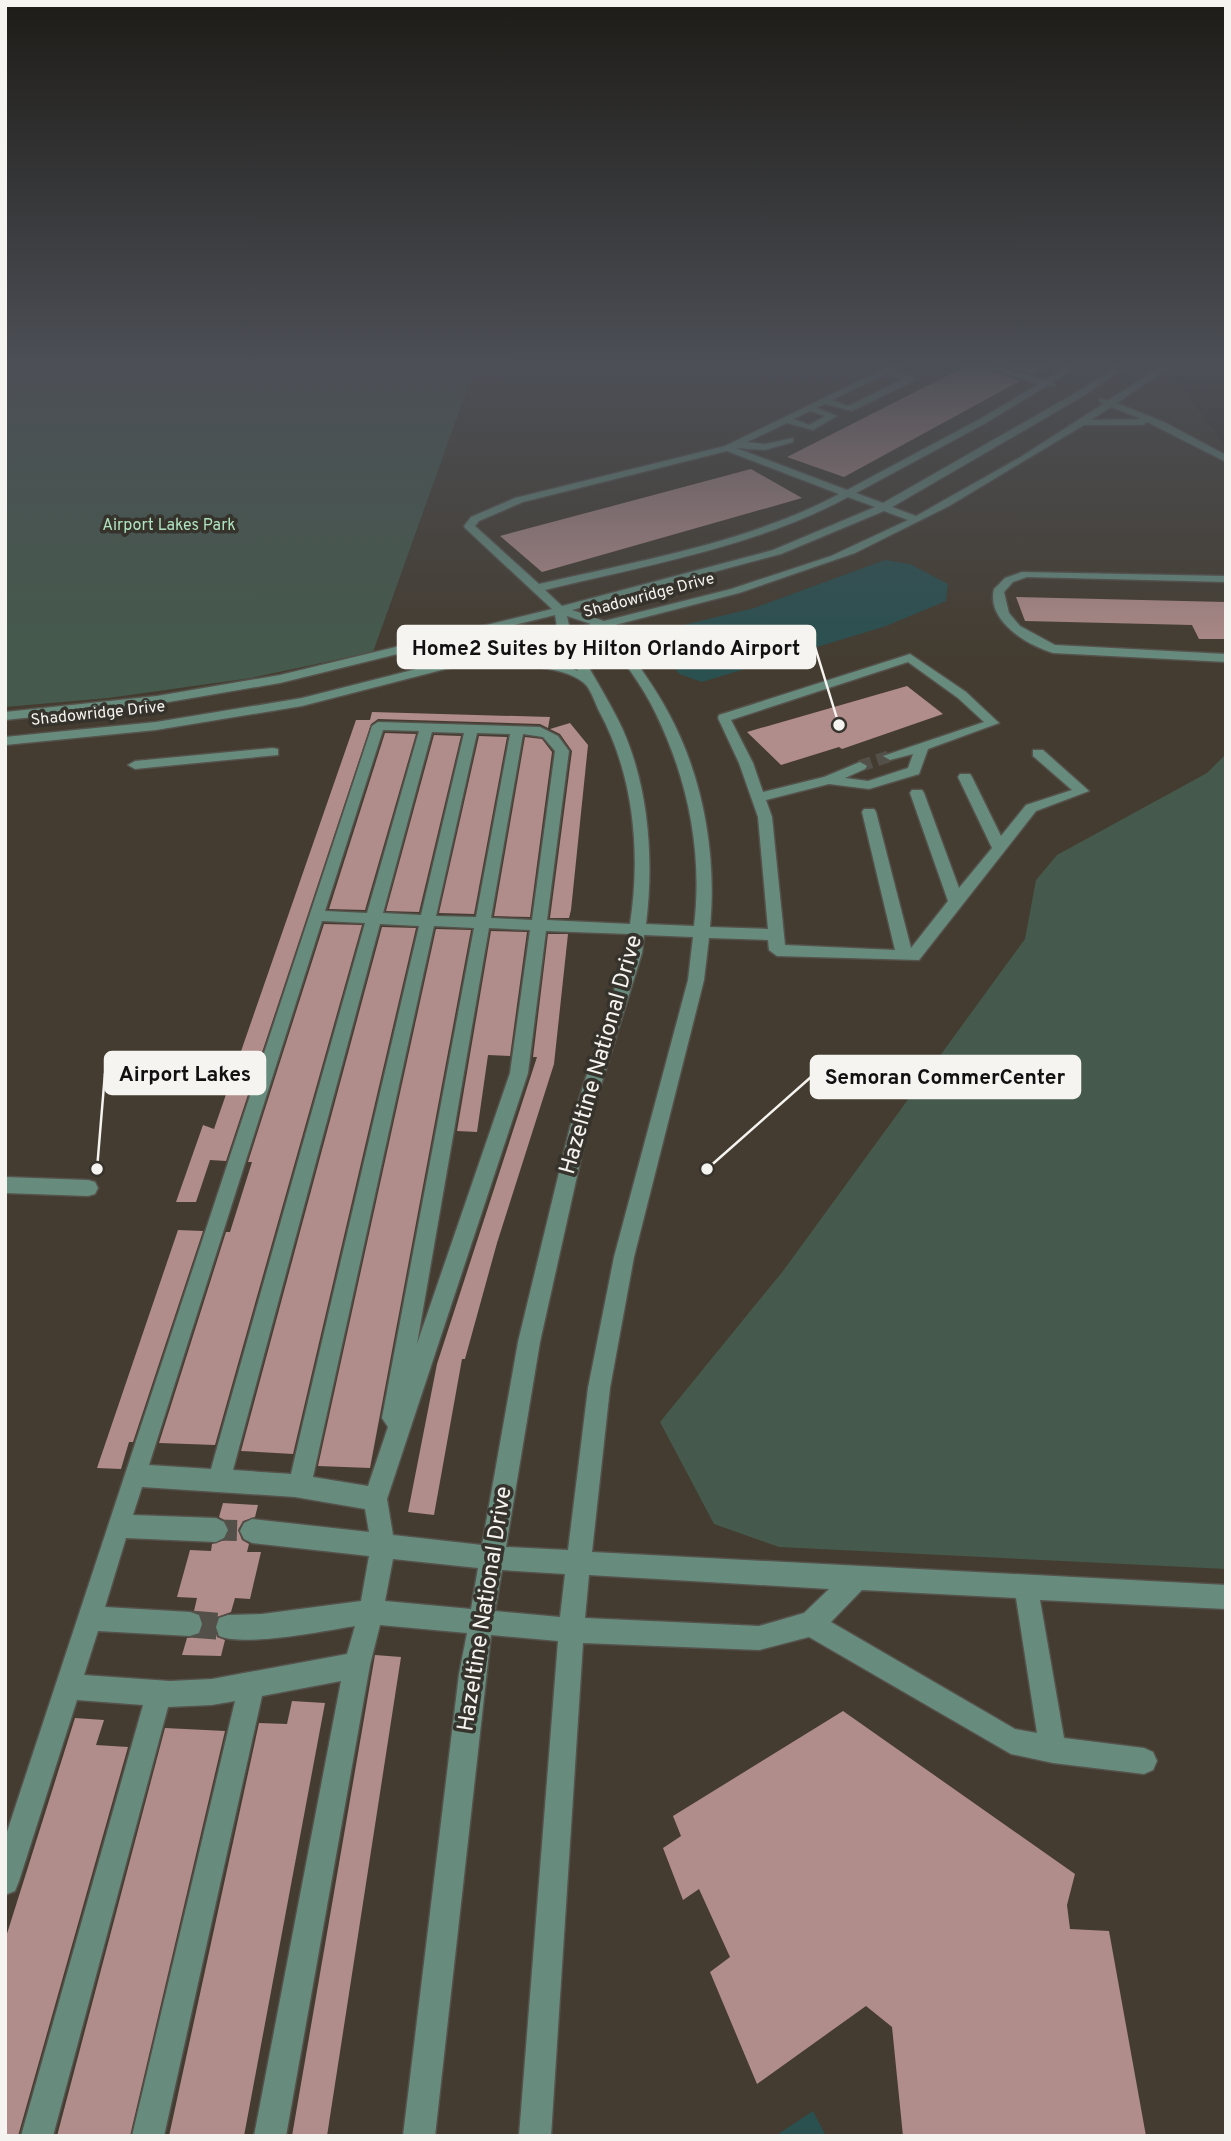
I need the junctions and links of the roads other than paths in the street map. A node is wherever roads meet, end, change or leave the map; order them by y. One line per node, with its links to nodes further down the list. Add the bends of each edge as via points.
1 (664, 464): 10 (street, via 519,500 475,519 470,526)
2 (771, 464): 6 (street)
3 (905, 464): 6 (street)
4 (959, 464): 7 (street, Shadowridge Drive)
5 (1013, 464): 8 (street, Shadowridge Drive)
6 (851, 493): 7 (street); 10 (street, via 757,531)
7 (884, 507): 8 (street); 11 (street, Shadowridge Drive, via 778,552)
8 (918, 520): 12 (street, Shadowridge Drive, via 805,569)
9 (1226, 579): 14 (street, via 1026,574 998,590 1015,631 1053,649)
10 (538, 588): 11 (street)
11 (560, 610): 12 (street); 13 (street, Hazeltine National Drive); 17 (street, Shadowridge Drive, via 251,685)
12 (604, 625): 13 (street, Shadowridge Drive); 41 (street, via 662,712 689,779 702,840)
13 (565, 636): 15 (street, Shadowridge Drive); 16 (street, Hazeltine National Drive)
14 (1226, 658)
15 (475, 659): 16 (street, via 541,662); 21 (street, Shadowridge Drive, via 275,708)
16 (588, 680): 40 (street, Hazeltine National Drive, via 616,730 636,796 643,862)
17 (5, 716)
18 (426, 728): 19 (street); 35 (street, via 378,726); 36 (street)
19 (471, 729): 20 (street); 37 (street)
20 (517, 731): 38 (street); 39 (street, via 548,734 562,751)
21 (5, 741)
22 (922, 747): 25 (street); 29 (street, via 914,771 869,785); 31 (street, via 993,723 910,658 724,718)
23 (273, 752): 26 (street)
24 (1038, 753): 33 (street, via 1082,790 1031,808)
25 (890, 756)
26 (135, 765)
27 (860, 766): 29 (street)
28 (965, 777): 33 (street)
29 (829, 780): 31 (street)
30 (918, 793): 34 (street)
31 (760, 797): 42 (street)
32 (869, 812): 43 (street)
33 (999, 848): 34 (street)
34 (956, 902): 43 (street, via 912,956)
35 (316, 916): 36 (street); 46 (street)
36 (374, 918): 37 (street); 47 (street)
37 (427, 919): 38 (street); 48 (street)
38 (482, 921): 39 (street); 49 (street)
39 (540, 923): 40 (street); 49 (street, via 519,1073)
40 (639, 930): 41 (street); 54 (street, Hazeltine National Drive, via 624,993 579,1127 548,1255)
41 (703, 933): 42 (street); 55 (street, via 690,1004 606,1343)
42 (776, 935): 43 (street, via 777,950)
43 (905, 956)
44 (5, 1185): 45 (street)
45 (88, 1188)
46 (135, 1475): 47 (street); 50 (street)
47 (219, 1481): 48 (street)
48 (299, 1487): 49 (street)
49 (379, 1488): 53 (street)
50 (118, 1525): 51 (street); 60 (street)
51 (216, 1530)
52 (252, 1531): 53 (street)
53 (383, 1547): 54 (street); 59 (street)
54 (492, 1558): 55 (street); 61 (street, Hazeltine National Drive)
55 (577, 1563): 56 (street); 65 (street)
56 (857, 1578): 57 (street); 63 (street)
57 (1026, 1587): 58 (street); 70 (street)
58 (1226, 1597)
59 (371, 1612): 61 (street); 64 (street); 66 (street)
60 (89, 1618): 62 (street); 68 (street)
61 (481, 1621): 65 (street); 76 (street, Hazeltine National Drive)
62 (190, 1624)
63 (811, 1624): 65 (street, via 759,1638); 70 (street, via 1011,1741)
64 (228, 1627)
65 (571, 1630): 77 (street)
66 (357, 1665): 67 (street); 75 (street)
67 (251, 1686): 69 (street); 74 (street)
68 (68, 1687): 69 (street); 72 (street)
69 (159, 1693): 73 (street)
70 (1053, 1750): 71 (street)
71 (1144, 1761)
72 (5, 1881)
73 (37, 2136)
74 (148, 2136)
75 (270, 2136)
76 (419, 2136)
77 (535, 2136)

